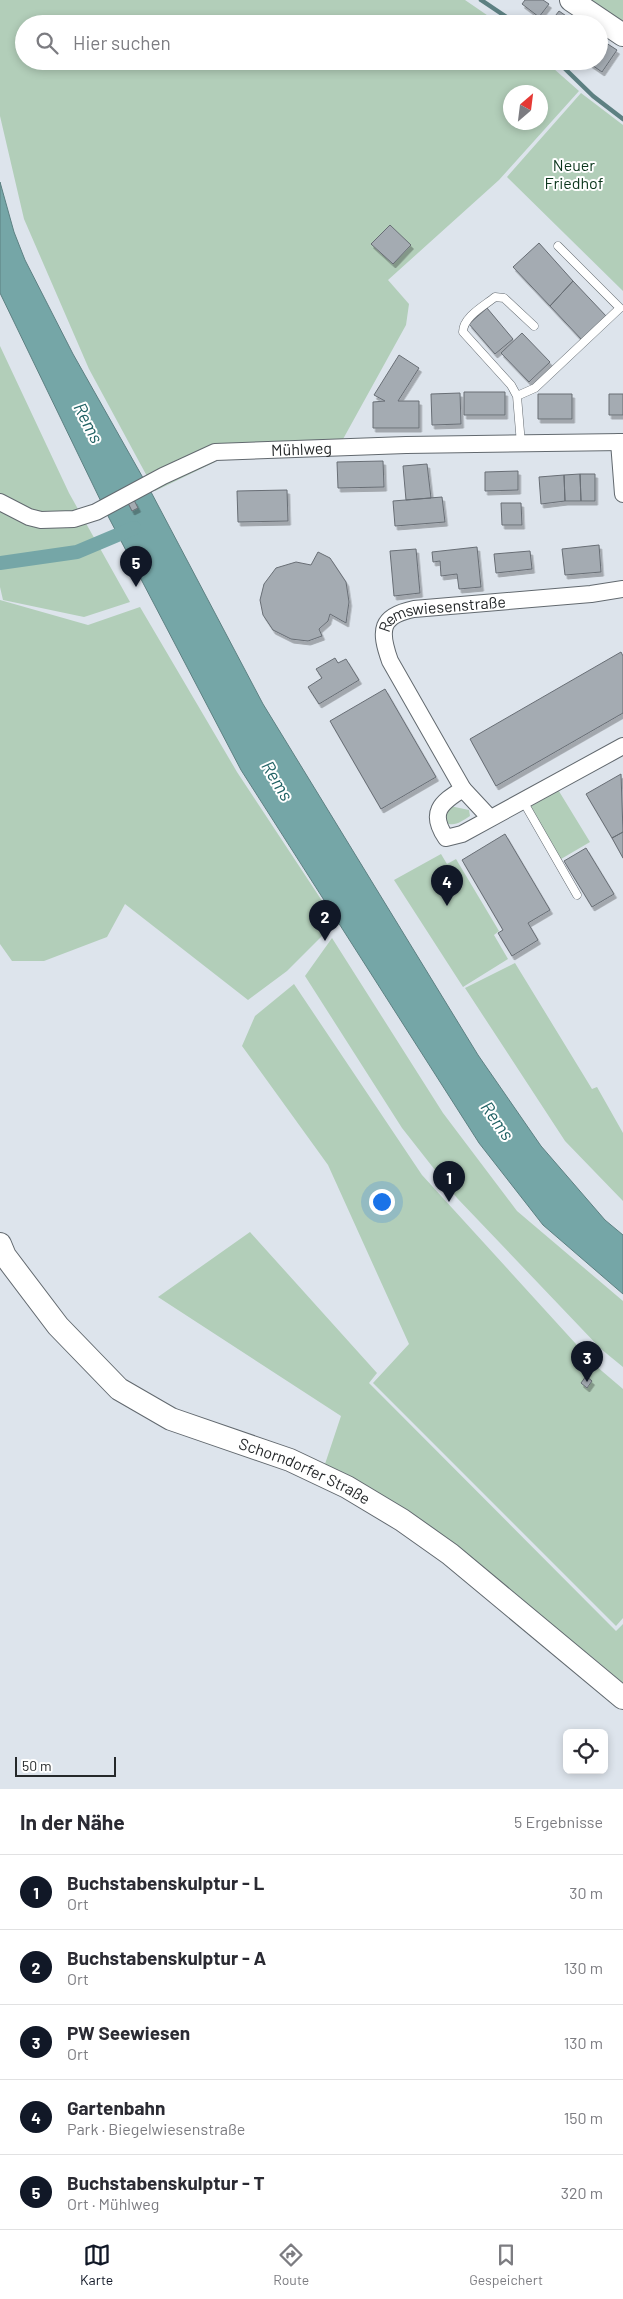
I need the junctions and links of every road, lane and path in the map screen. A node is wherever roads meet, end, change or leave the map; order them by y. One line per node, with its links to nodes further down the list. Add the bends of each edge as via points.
1 (571, 0): 2 (main road)
2 (593, 15)
3 (608, 26): 4 (main road)
4 (623, 36)
5 (558, 246): 7 (lane, via 620,308 534,388)
6 (534, 326): 7 (lane, via 504,298 494,297 463,325 463,332 512,385)
7 (517, 396): 9 (lane)
8 (621, 442): 9 (street, Mühlweg); 10 (street)
9 (521, 444): 11 (street, Mühlweg, via 215,452 103,508 74,519 41,520)
10 (623, 494)
11 (0, 502)
12 (623, 589): 14 (street, Remswiesenstraße, via 414,609 389,619 384,630 384,643 390,661)
13 (623, 746): 15 (street)
14 (463, 789): 16 (street); 16 (street, via 446,799 438,810 439,828 446,838 462,834)
15 (523, 800): 16 (street); 17 (lane)
16 (490, 818)
17 (577, 895)
18 (0, 1244): 19 (main road, Schorndorfer Straße, via 58,1326 119,1389 172,1418 290,1460 347,1487 402,1520 450,1554)
19 (623, 1698)

